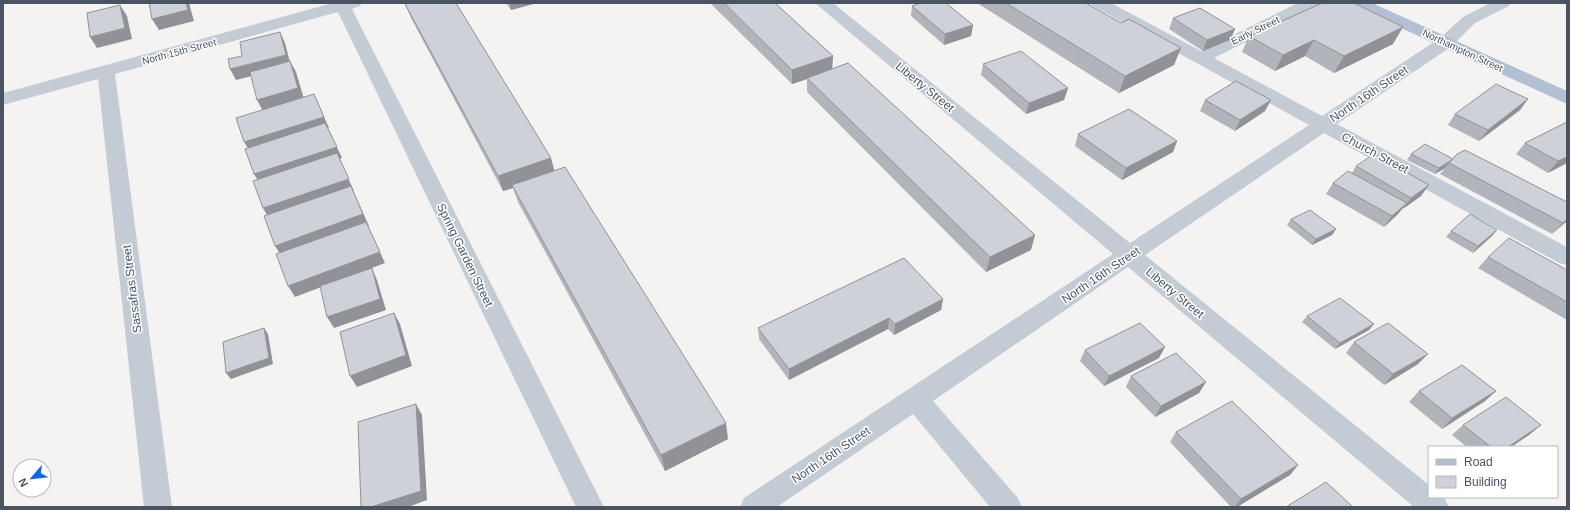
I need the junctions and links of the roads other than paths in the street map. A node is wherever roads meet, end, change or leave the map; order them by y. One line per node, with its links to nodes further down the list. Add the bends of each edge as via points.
1 (823, 3): 13 (street, Liberty Street)
2 (1099, 3): 8 (street, Church Street)
3 (1311, 3): 8 (street, Early Street)
4 (1359, 3): 7 (main road, Northampton Street)
5 (1503, 3): 7 (street, North 16th Street, via 1469,20)
6 (346, 4): 9 (street, North 15th Street); 17 (street, Spring Garden Street)
7 (1446, 42): 10 (main road, Northampton Street); 12 (street, North 16th Street)
8 (1200, 58): 12 (street, Church Street)
9 (106, 71): 11 (street, North 15th Street); 16 (street, Sassafras Street)
10 (1567, 98)
11 (3, 99)
12 (1324, 125): 13 (street, North 16th Street); 14 (street, Church Street)
13 (1130, 256): 15 (street, North 16th Street); 20 (street, Liberty Street)
14 (1567, 257)
15 (916, 399): 18 (street, North 16th Street); 19 (street)
16 (158, 507)
17 (590, 507)
18 (754, 507)
19 (1008, 507)
20 (1435, 507)

